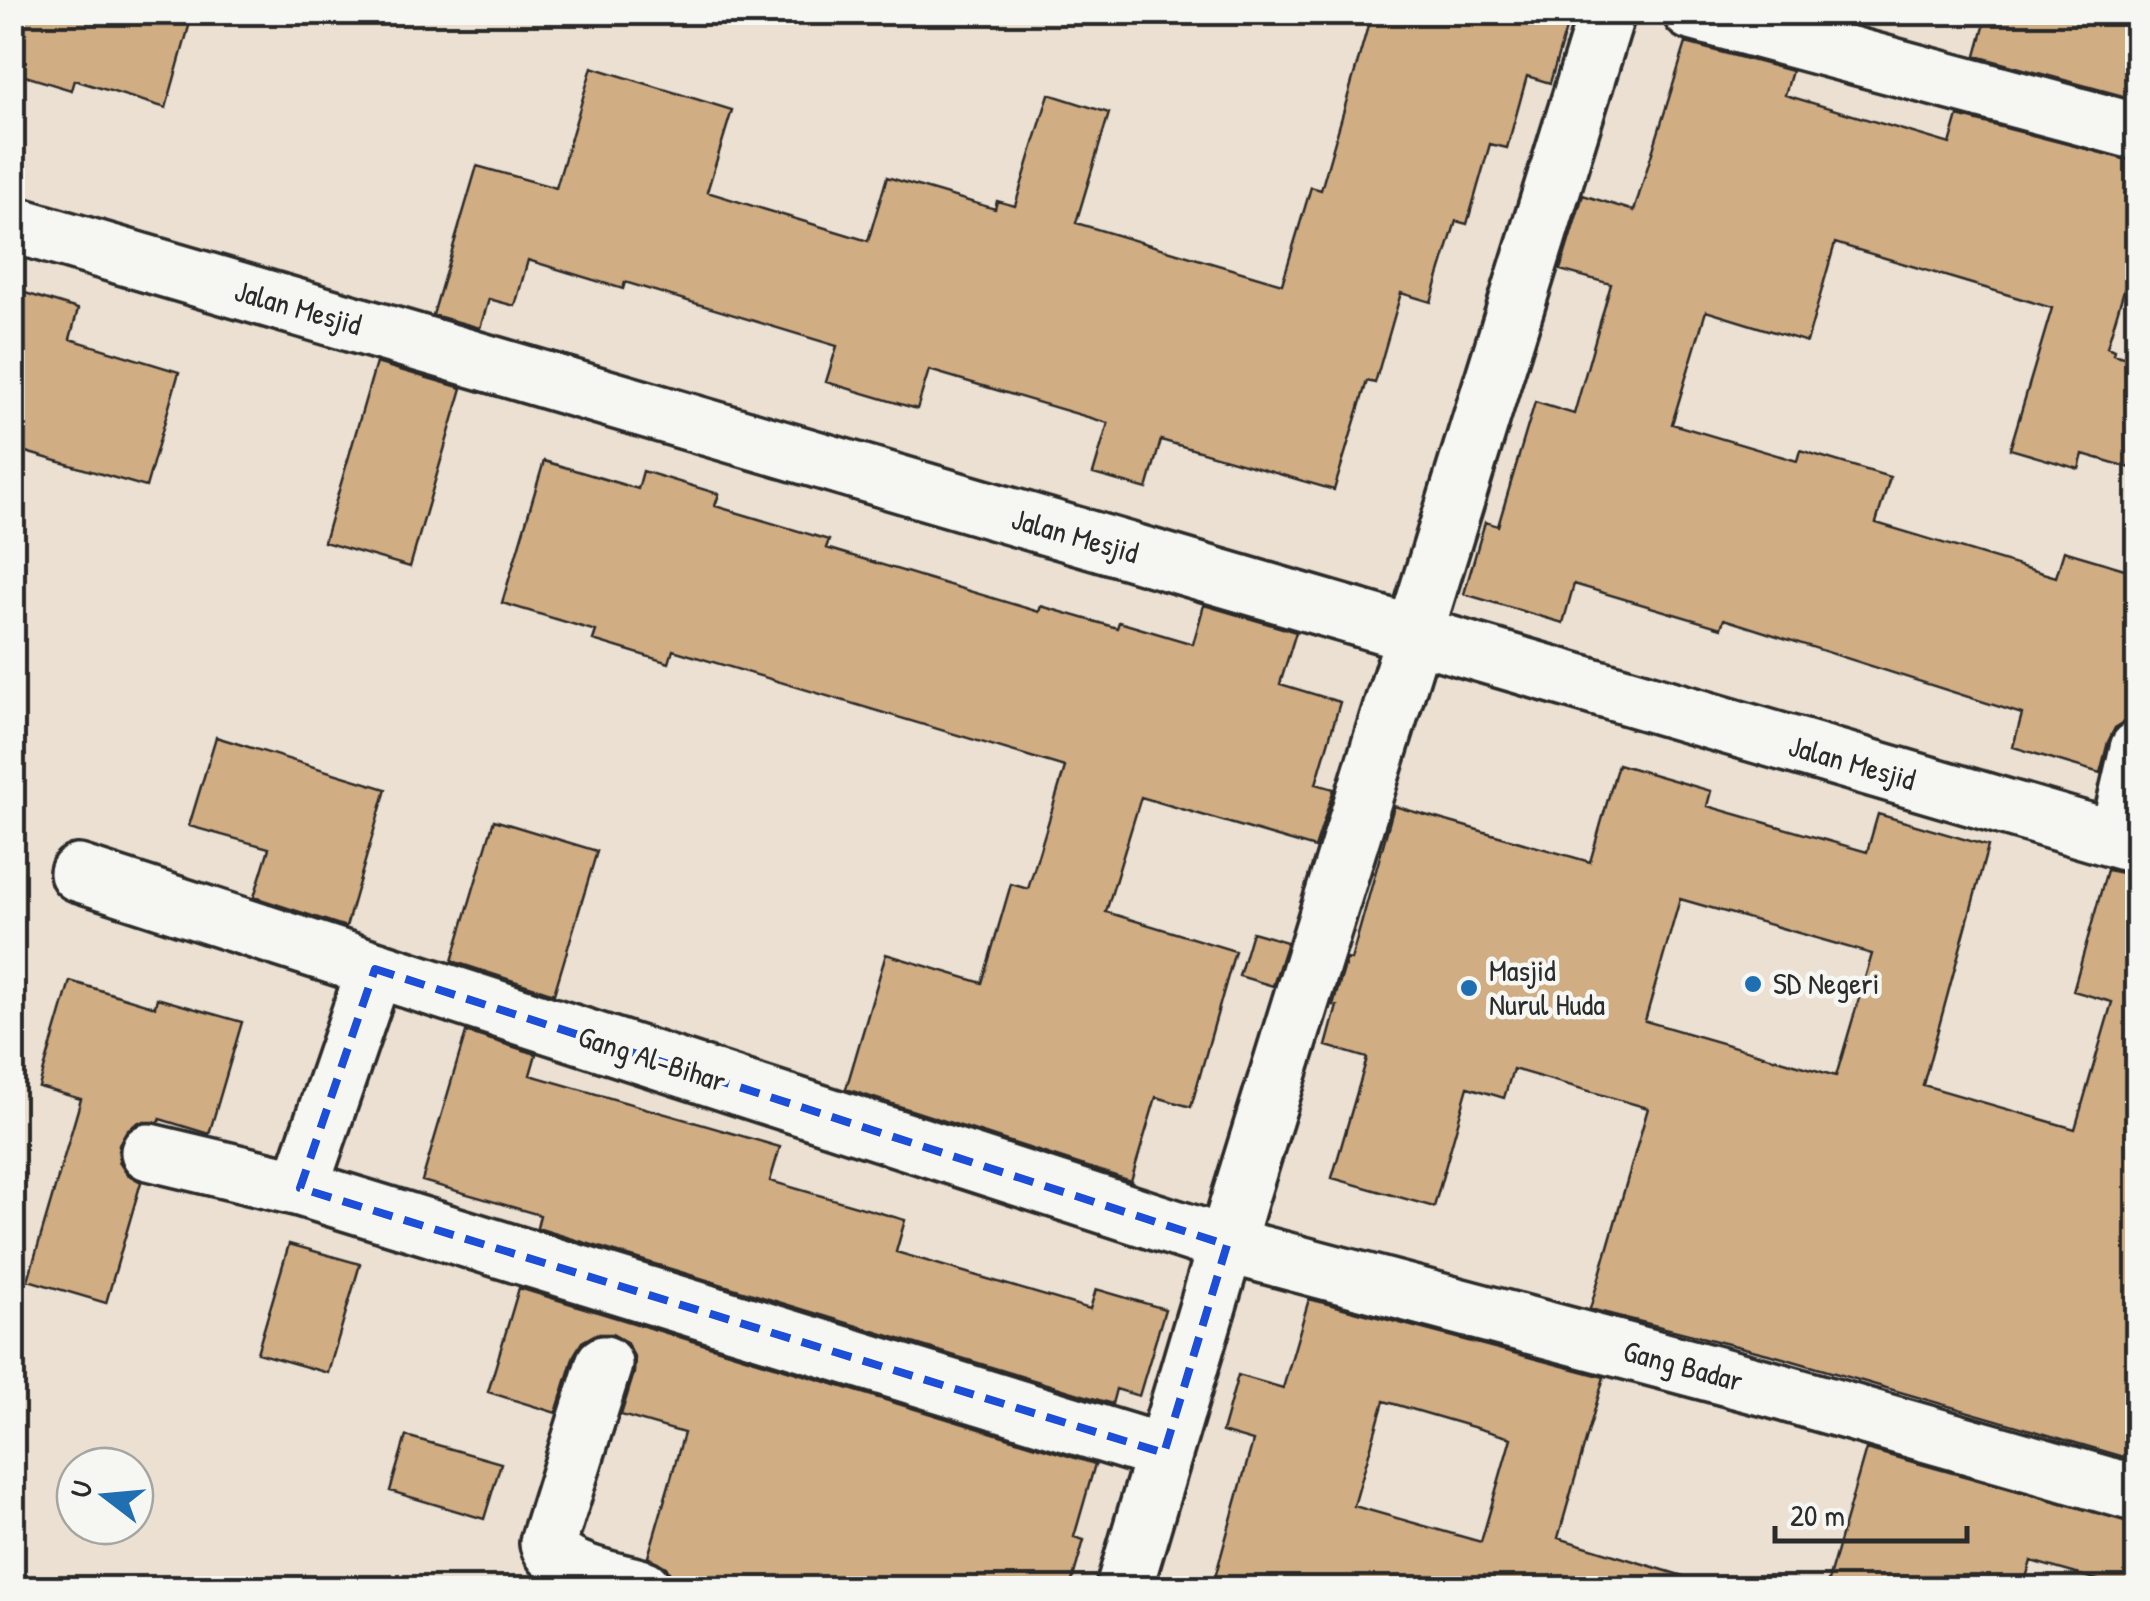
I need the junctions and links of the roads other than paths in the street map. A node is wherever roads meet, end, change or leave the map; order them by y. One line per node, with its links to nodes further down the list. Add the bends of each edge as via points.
1 (1607, 12): 5 (street)
2 (1692, 12): 3 (street)
3 (2138, 132)
4 (12, 224): 5 (street, Jalan Mesjid)
5 (1414, 636): 7 (street, Jalan Mesjid); 12 (street)
6 (2138, 748): 7 (street)
7 (2127, 843)
8 (78, 873): 9 (street, Gang Al-Bihar)
9 (375, 969): 11 (street); 12 (street, Gang Al-Bihar)
10 (149, 1152): 11 (street)
11 (300, 1188): 14 (street)
12 (1227, 1244): 14 (street); 15 (street, Gang Badar)
13 (604, 1364): 16 (street, via 548,1543 566,1565)
14 (1164, 1453): 17 (street)
15 (2138, 1494)
16 (643, 1588)
17 (1124, 1588)

